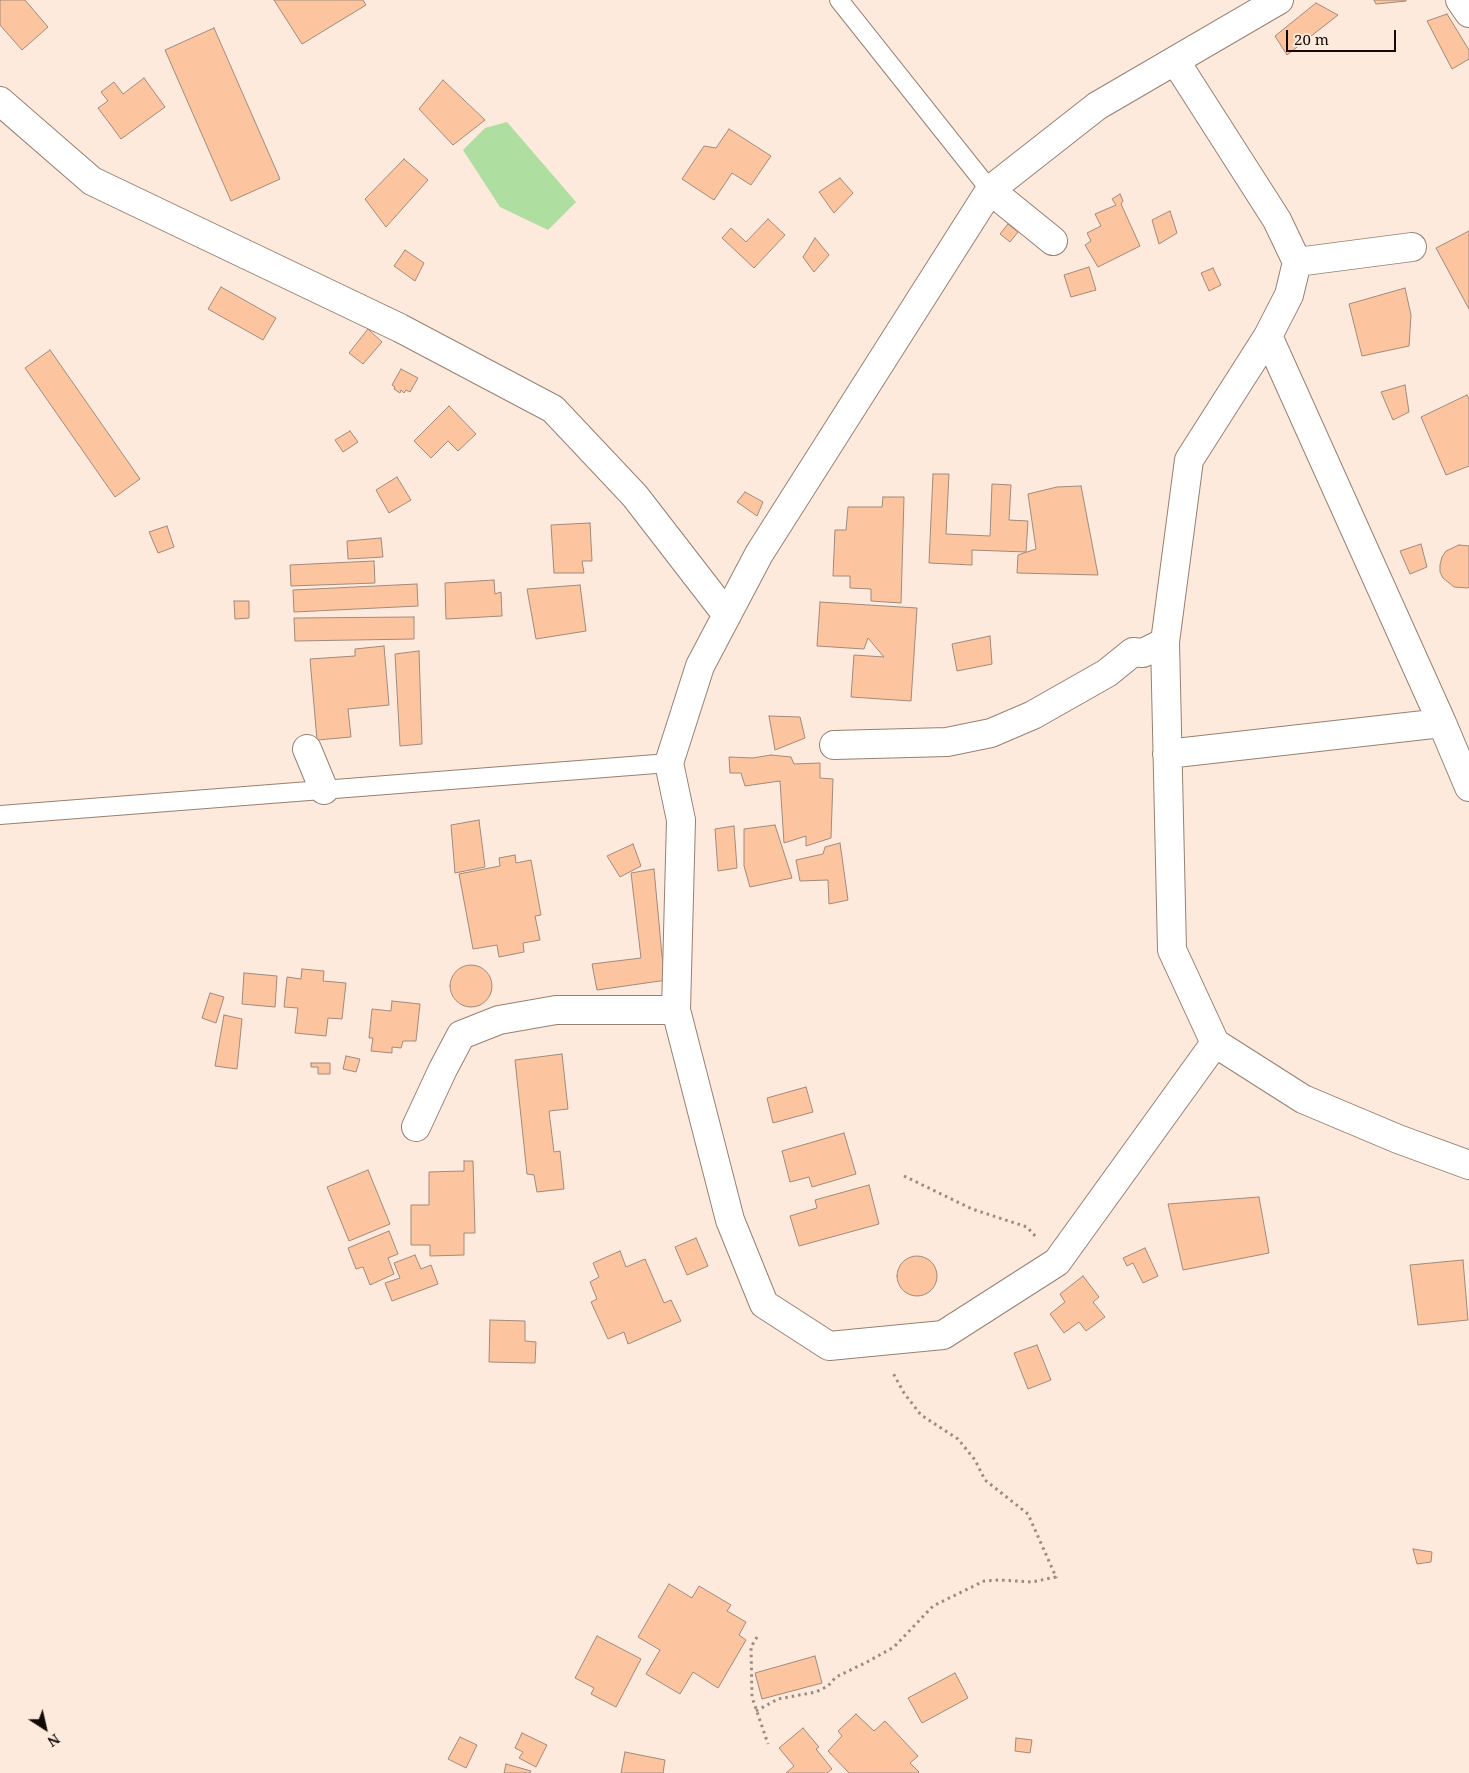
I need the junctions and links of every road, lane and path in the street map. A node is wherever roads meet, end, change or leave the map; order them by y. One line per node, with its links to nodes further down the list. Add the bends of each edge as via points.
1 (839, 0): 7 (lane)
2 (1279, 0): 5 (street)
3 (1460, 0): 4 (street)
4 (1469, 13)
5 (1176, 62): 7 (street, via 1097,106); 10 (street, via 1277,220)
6 (0, 101): 12 (street, via 92,182 400,328 553,410 635,496)
7 (990, 190): 8 (street); 12 (street, via 759,554)
8 (1053, 241)
9 (1412, 247): 10 (street)
10 (1297, 262): 11 (street, via 1289,295)
11 (1268, 336): 13 (street, via 1190,460); 14 (street)
12 (727, 615): 18 (street, via 700,666)
13 (1165, 642): 15 (street, via 1143,654 1133,652 1107,673 1033,715 991,733 947,742); 17 (street)
14 (1442, 723): 17 (street); 19 (street)
15 (834, 744)
16 (307, 749): 20 (street)
17 (1168, 754): 23 (street, via 1172,950)
18 (669, 763): 20 (lane); 22 (street, via 681,820)
19 (1469, 787)
20 (324, 790): 21 (lane)
21 (0, 816)
22 (676, 1010): 24 (street, via 556,1010 499,1020 461,1035); 28 (street, via 730,1220 764,1304 829,1346)
23 (1215, 1043): 25 (street, via 1303,1099); 27 (street)
24 (416, 1127)
25 (1469, 1165)
26 (904, 1176): 27 (path, via 972,1209 1026,1227)
27 (1057, 1262): 28 (street, via 944,1335)
28 (876, 1341): 30 (path, via 904,1393 921,1415 958,1440 975,1460 985,1480 1028,1514 1056,1577 1032,1582 984,1581 933,1606 894,1646 836,1677 828,1686 816,1692 778,1699)
29 (757, 1637): 30 (path, via 751,1647 752,1697)
30 (756, 1711): 31 (path)
31 (768, 1744)

